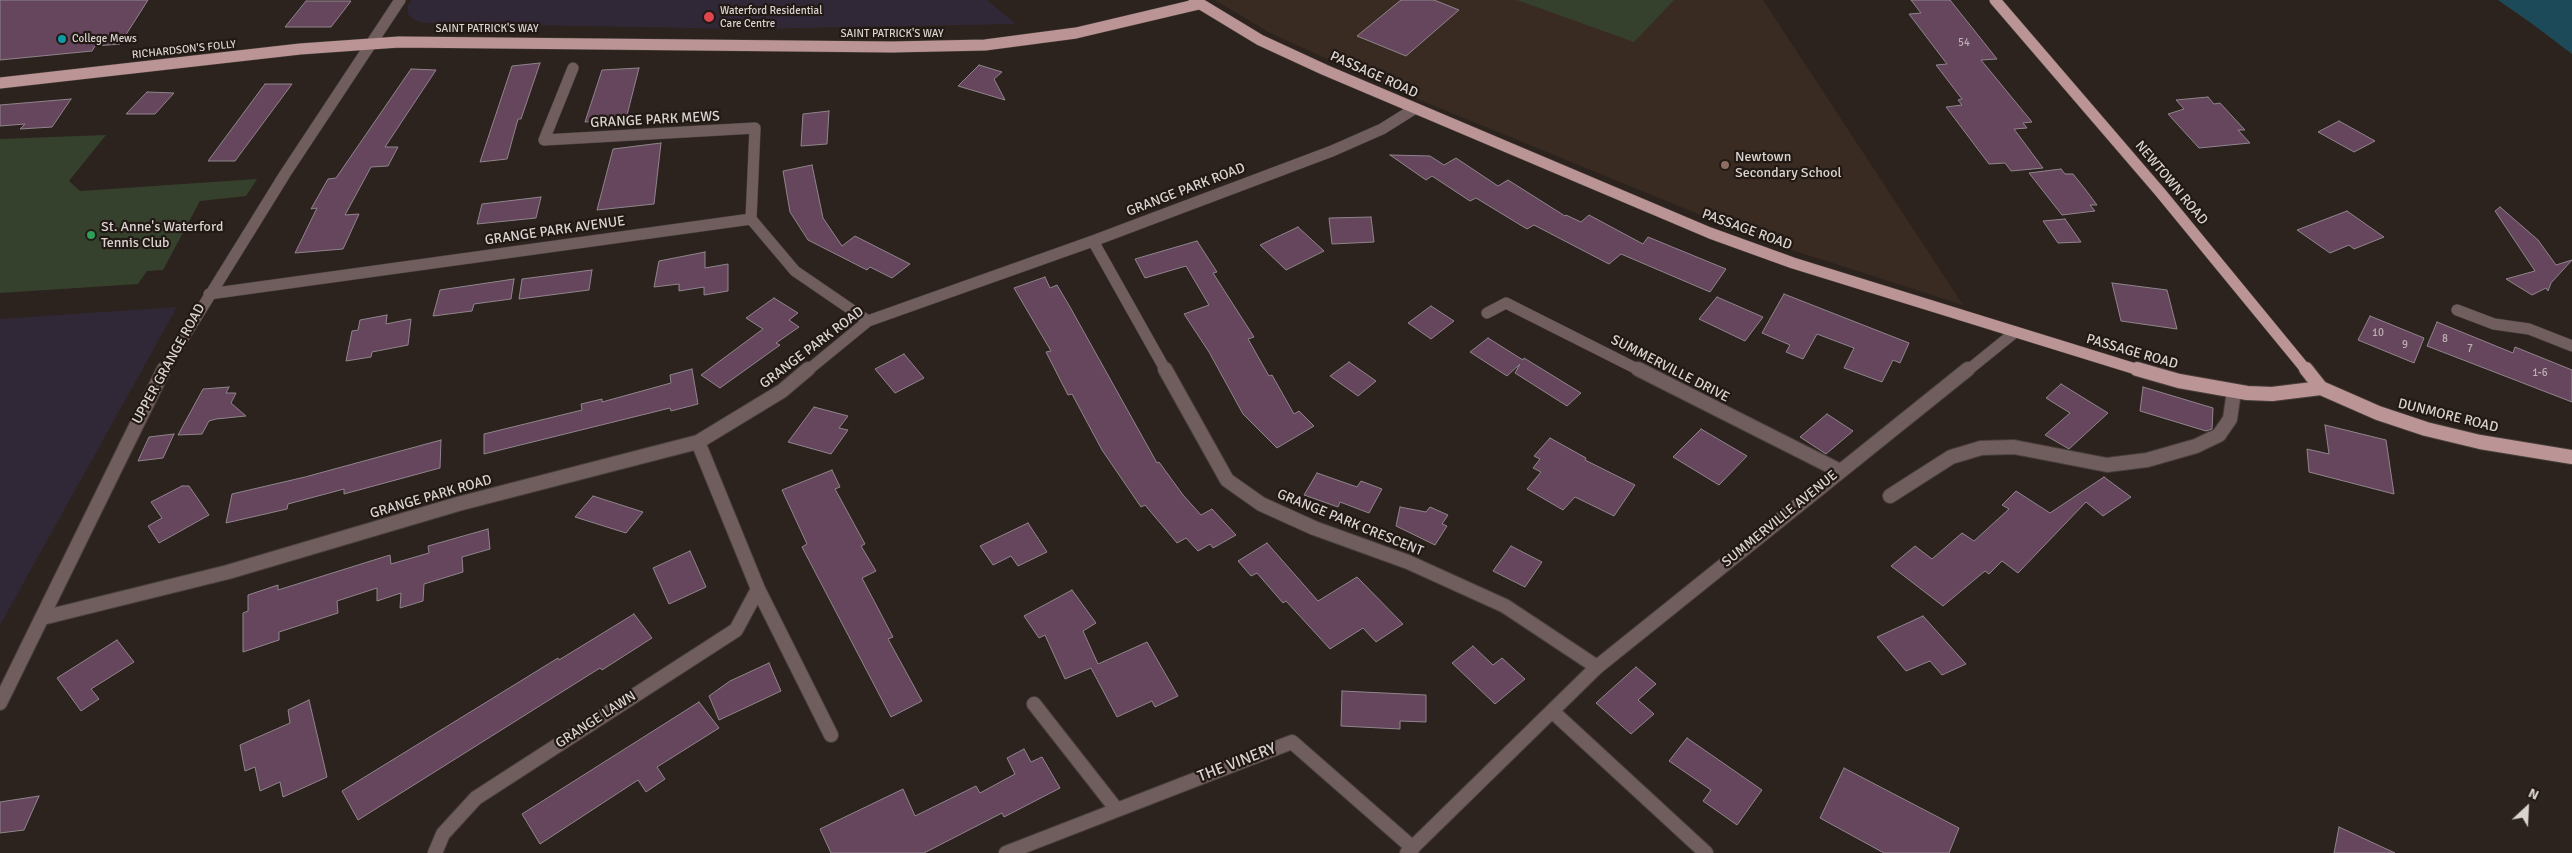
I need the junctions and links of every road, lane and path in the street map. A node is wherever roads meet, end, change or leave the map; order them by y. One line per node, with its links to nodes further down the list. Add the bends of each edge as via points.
1 (400, 0): 4 (street, UPPER GRANGE ROAD)
2 (1995, 0): 16 (main road, NEWTOWN ROAD, via 2160,192)
3 (1196, 2): 4 (main road, SAINT PATRICK'S WAY, via 1076,33 985,45 892,47 472,41); 7 (main road, PASSAGE ROAD, via 1260,40)
4 (370, 44): 6 (main road, RICHARDSON'S FOLLY); 10 (street, UPPER GRANGE ROAD)
5 (572, 68): 8 (street, GRANGE PARK MEWS, via 544,140 755,128)
6 (0, 83)
7 (1414, 109): 9 (street, GRANGE PARK ROAD, via 1362,139); 14 (main road, PASSAGE ROAD, via 1739,244)
8 (751, 219): 10 (street, GRANGE PARK AVENUE); 13 (street, via 795,271)
9 (1094, 241): 13 (street, GRANGE PARK ROAD); 24 (street, GRANGE PARK CRESCENT, via 1227,480 1261,504 1314,528 1408,562 1504,606)
10 (209, 294): 23 (street, UPPER GRANGE ROAD, via 154,387)
11 (2457, 310): 15 (street, via 2494,324 2529,329)
12 (1487, 313): 20 (street, SUMMERVILLE DRIVE, via 1506,303)
13 (868, 321): 18 (street, GRANGE PARK ROAD, via 782,391)
14 (2014, 333): 17 (main road, PASSAGE ROAD, via 2140,371); 20 (street, SUMMERVILLE AVENUE)
15 (2572, 346)
16 (2321, 388): 17 (main road, PASSAGE ROAD, via 2272,394); 19 (main road, DUNMORE ROAD, via 2378,413 2426,429 2480,442)
17 (2234, 391): 21 (street, via 2230,420 2220,435 2196,446 2147,460 2107,464 2014,447 1981,448 1951,457)
18 (698, 442): 22 (street); 23 (street, GRANGE PARK ROAD, via 458,504 228,572)
19 (2572, 457)
20 (1840, 471): 24 (street, SUMMERVILLE AVENUE)
21 (1890, 496)
22 (758, 589): 28 (street); 31 (street, GRANGE LAWN, via 736,630 476,798 443,834)
23 (42, 618): 25 (street, UPPER GRANGE ROAD)
24 (1597, 667): 27 (street, SUMMERVILLE AVENUE)
25 (0, 703)
26 (1034, 704): 29 (street)
27 (1552, 711): 30 (street, SUMMERVILLE AVENUE); 33 (street)
28 (831, 735)
29 (1117, 810): 30 (street, THE VINERY, via 1292,742); 32 (street, THE VINERY)
30 (1410, 850)
31 (435, 853)
32 (1006, 853)
33 (1706, 853)

